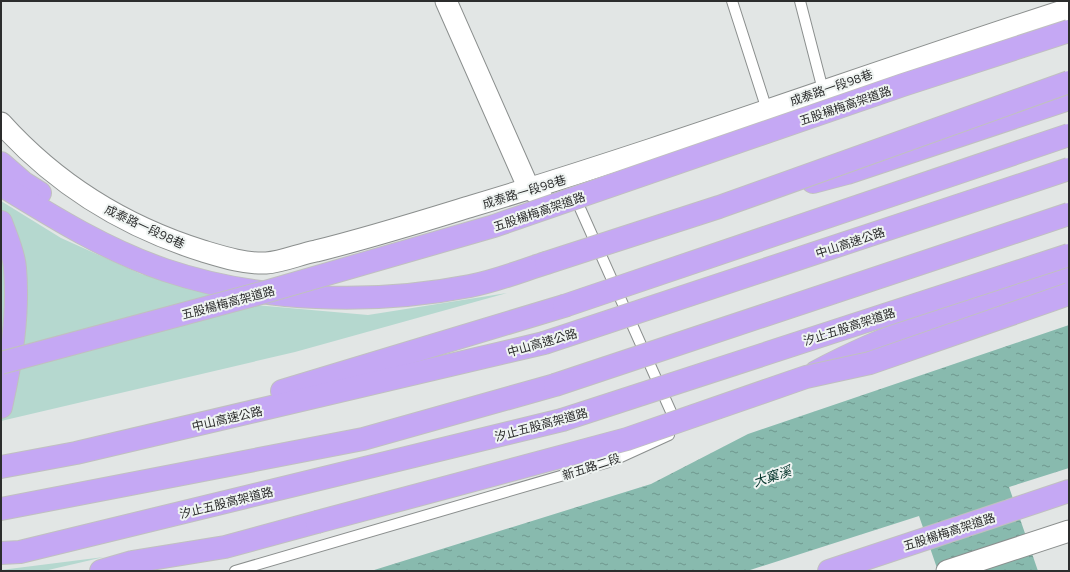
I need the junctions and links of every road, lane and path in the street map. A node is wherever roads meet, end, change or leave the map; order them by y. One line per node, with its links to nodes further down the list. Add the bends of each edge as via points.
1 (446, 1): 16 (street)
2 (732, 1): 9 (lane)
3 (800, 1): 7 (lane)
4 (1069, 8): 7 (street, 成泰路一段98巷)
5 (1069, 31): 17 (highway, 五股楊梅高架道路, bridge, via 903,85)
6 (1069, 82): 18 (highway, bridge)
7 (823, 90): 9 (street, 成泰路一段98巷)
8 (1069, 99): 18 (highway, bridge, via 847,173)
9 (767, 110): 14 (street, 成泰路一段98巷)
10 (1, 123): 16 (street, 成泰路一段98巷, via 57,177 101,206 144,229 225,258 266,263 354,241)
11 (1069, 135): 28 (highway, bridge, via 564,306)
12 (1, 163): 22 (highway, via 24,183)
13 (1069, 169): 28 (highway, 中山高速公路, bridge, via 544,343)
14 (566, 178): 16 (street, 成泰路一段98巷); 37 (lane, 新五路二段, via 679,430 612,461)
15 (1, 185): 22 (highway, via 87,236)
16 (529, 189): 17 (street)
17 (558, 205): 25 (highway, 五股楊梅高架道路, bridge, via 265,292)
18 (719, 207): 22 (highway, bridge, via 471,286 393,296 336,298 292,295 213,284)
19 (1069, 214): 31 (highway, bridge, via 555,385 363,439)
20 (1, 222): 27 (highway, via 15,267 16,316)
21 (1069, 255): 34 (highway, 汐止五股高架道路, bridge, via 562,420 20,552)
22 (164, 269)
23 (1069, 276): 26 (highway, bridge, via 949,314 845,357)
24 (1069, 294): 26 (highway, bridge, via 870,363)
25 (1, 363)
26 (806, 377): 33 (highway, bridge, via 627,440)
27 (1, 407)
28 (76, 453): 29 (highway, 中山高速公路)
29 (1, 466)
30 (1069, 491): 38 (highway, 五股楊梅高架道路)
31 (1, 509)
32 (1069, 531): 39 (street)
33 (225, 547): 35 (highway, via 132,562); 36 (highway)
34 (1, 553)
35 (101, 571)
36 (137, 571)
37 (235, 571)
38 (829, 571)
39 (947, 571)

